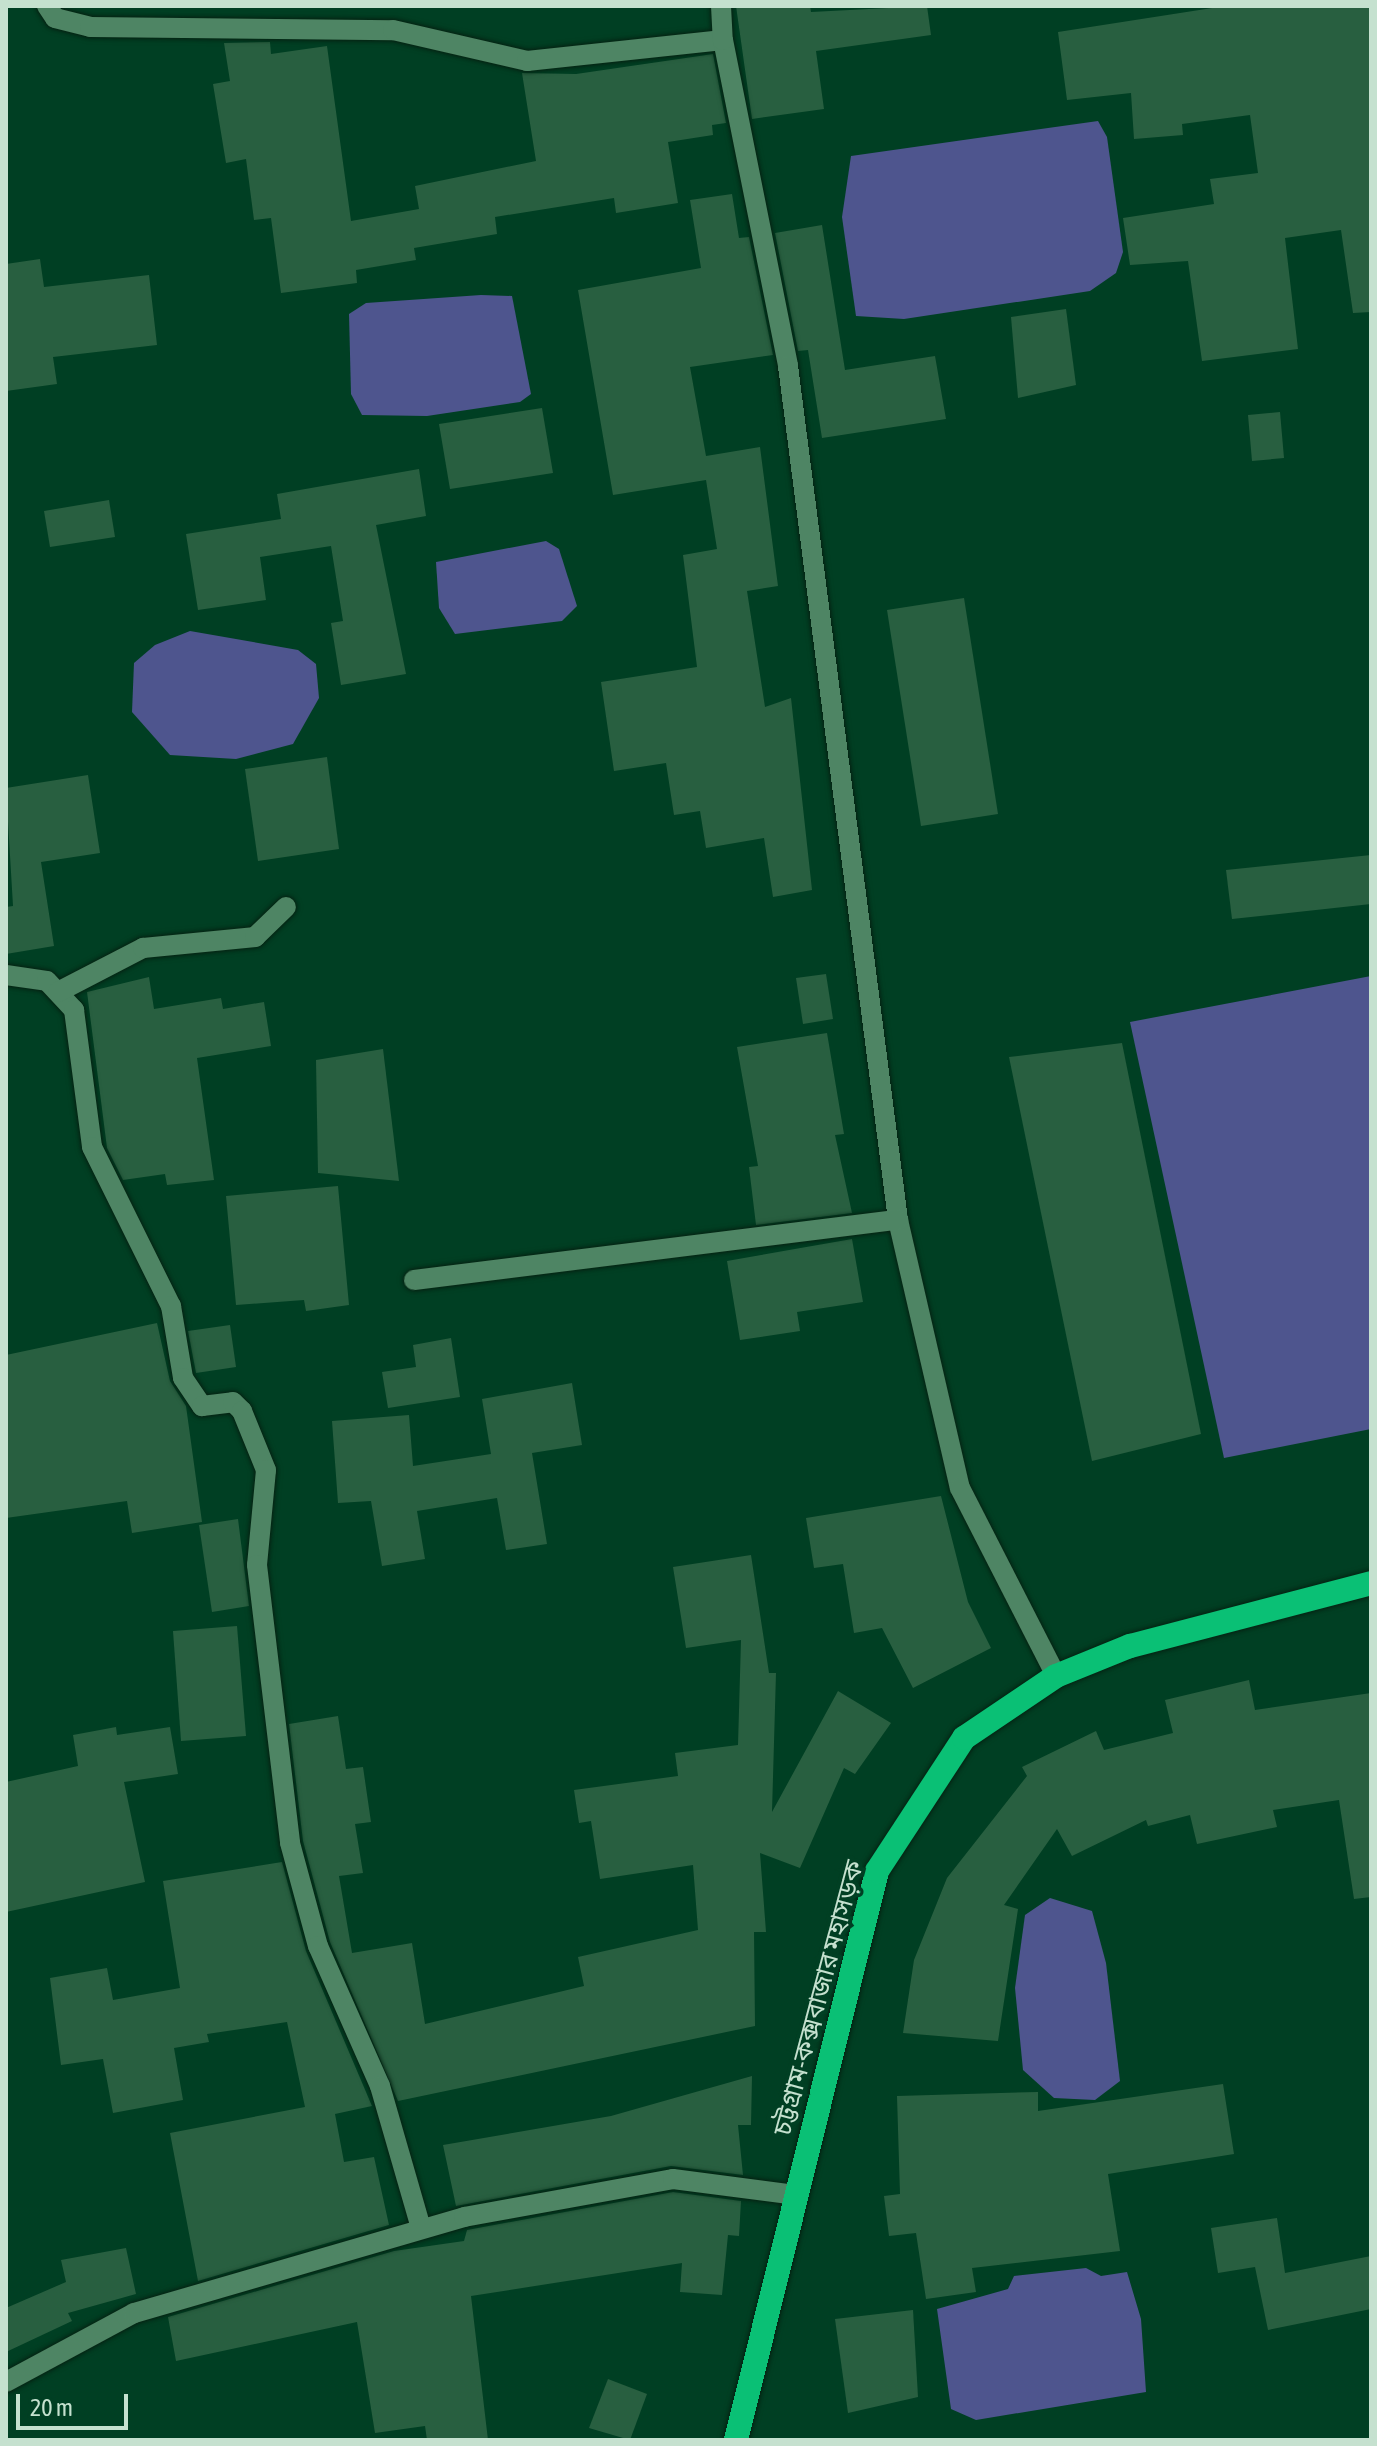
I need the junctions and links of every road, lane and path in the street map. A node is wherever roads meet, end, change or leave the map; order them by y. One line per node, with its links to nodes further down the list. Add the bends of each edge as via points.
1 (47, 6): 3 (street, via 55,18 90,27 393,30 527,61)
2 (721, 6): 3 (street)
3 (723, 40): 7 (street, via 788,366)
4 (286, 907): 6 (street, via 255,937 143,948)
5 (6, 975): 6 (street, via 47,981)
6 (58, 992): 12 (street, via 74,1010 92,1147 171,1306 183,1378 202,1406 233,1402 242,1411 266,1470 257,1565 290,1843 318,1946 380,2086)
7 (898, 1220): 8 (street); 10 (street, via 960,1488)
8 (414, 1280)
9 (1371, 1583): 10 (highway, চট্টগ্রাম-কক্সবাজার মহাসড়ক, via 1130,1646)
10 (1056, 1676): 11 (highway, চট্টগ্রাম-কক্সবাজার মহাসড়ক, via 964,1738 877,1871)
11 (797, 2195): 12 (street, via 673,2179); 14 (highway, চট্টগ্রাম-কক্সবাজার মহাসড়ক)
12 (421, 2228): 13 (street, via 134,2313)
13 (6, 2382)
14 (736, 2440)

